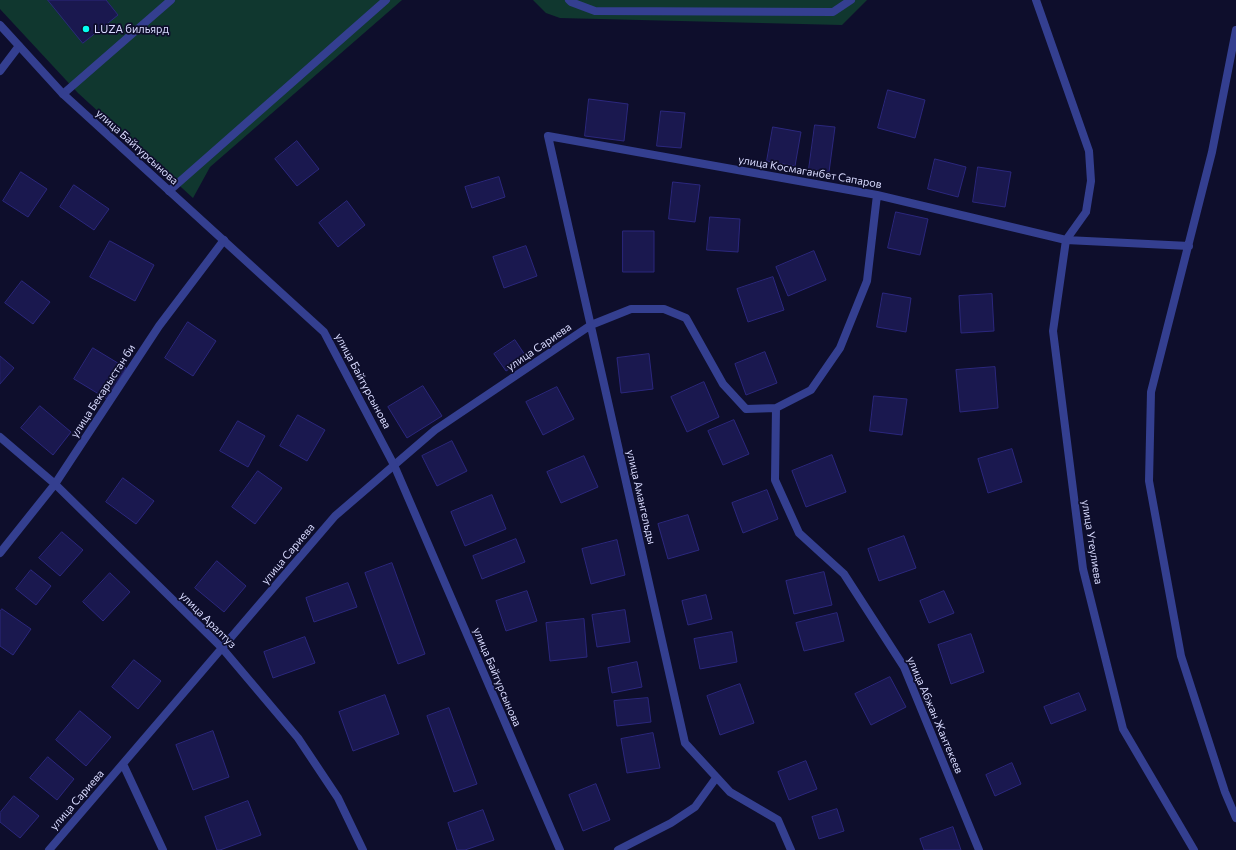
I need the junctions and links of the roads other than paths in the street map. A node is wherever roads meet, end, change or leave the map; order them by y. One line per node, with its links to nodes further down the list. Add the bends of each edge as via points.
1 (171, 0): 10 (street)
2 (386, 0): 12 (street)
3 (569, 0): 4 (street, via 595,11 817,12 833,12)
4 (851, 0)
5 (1036, 0): 15 (street, via 1089,151 1091,181 1086,212)
6 (0, 25): 8 (street, улица Байтурсынова)
7 (1236, 30): 16 (street, via 1212,152)
8 (19, 46): 9 (street); 10 (street, улица Байтурсынова)
9 (0, 71)
10 (63, 94): 12 (street, улица Байтурсынова)
11 (548, 136): 13 (street, улица Космаганбет Сапаров); 17 (street, улица Амангельды)
12 (169, 190): 14 (street, улица Байтурсынова)
13 (878, 195): 15 (street, улица Космаганбет Сапаров); 18 (street, via 867,281 840,348 811,390)
14 (224, 240): 20 (street, улица Байтурсынова, via 324,332); 21 (street, улица Бекарыстан би, via 159,326)
15 (1066, 240): 16 (street, улица Космаганбет Сапаров); 34 (street, улица Утеулиева, via 1053,331 1083,569 1123,729)
16 (1189, 246): 26 (street, via 1151,392 1148,481 1180,656)
17 (591, 324): 18 (street, улица Сариева, via 631,309 664,308 686,318 723,384 746,409); 20 (street, улица Сариева, via 435,430); 25 (street, улица Амангельды, via 685,743)
18 (776, 408): 33 (street, улица Абжан Жантекеев, via 775,480 799,532 844,574 904,667)
19 (0, 437): 21 (street, улица Аралтуз)
20 (394, 465): 23 (street, улица Сариева, via 335,516); 30 (street, улица Байтурсынова)
21 (55, 484): 22 (street, улица Бекарыстан би); 23 (street, улица Аралтуз)
22 (0, 553)
23 (222, 648): 24 (street, улица Сариева); 29 (street, улица Аралтуз, via 298,738 338,798)
24 (123, 764): 27 (street, улица Сариева); 28 (street)
25 (716, 778): 31 (street, via 695,807 671,824); 32 (street, улица Амангельды, via 730,792 778,820)
26 (1236, 818)
27 (49, 850)
28 (163, 850)
29 (363, 850)
30 (560, 850)
31 (618, 850)
32 (790, 850)
33 (979, 850)
34 (1194, 850)

